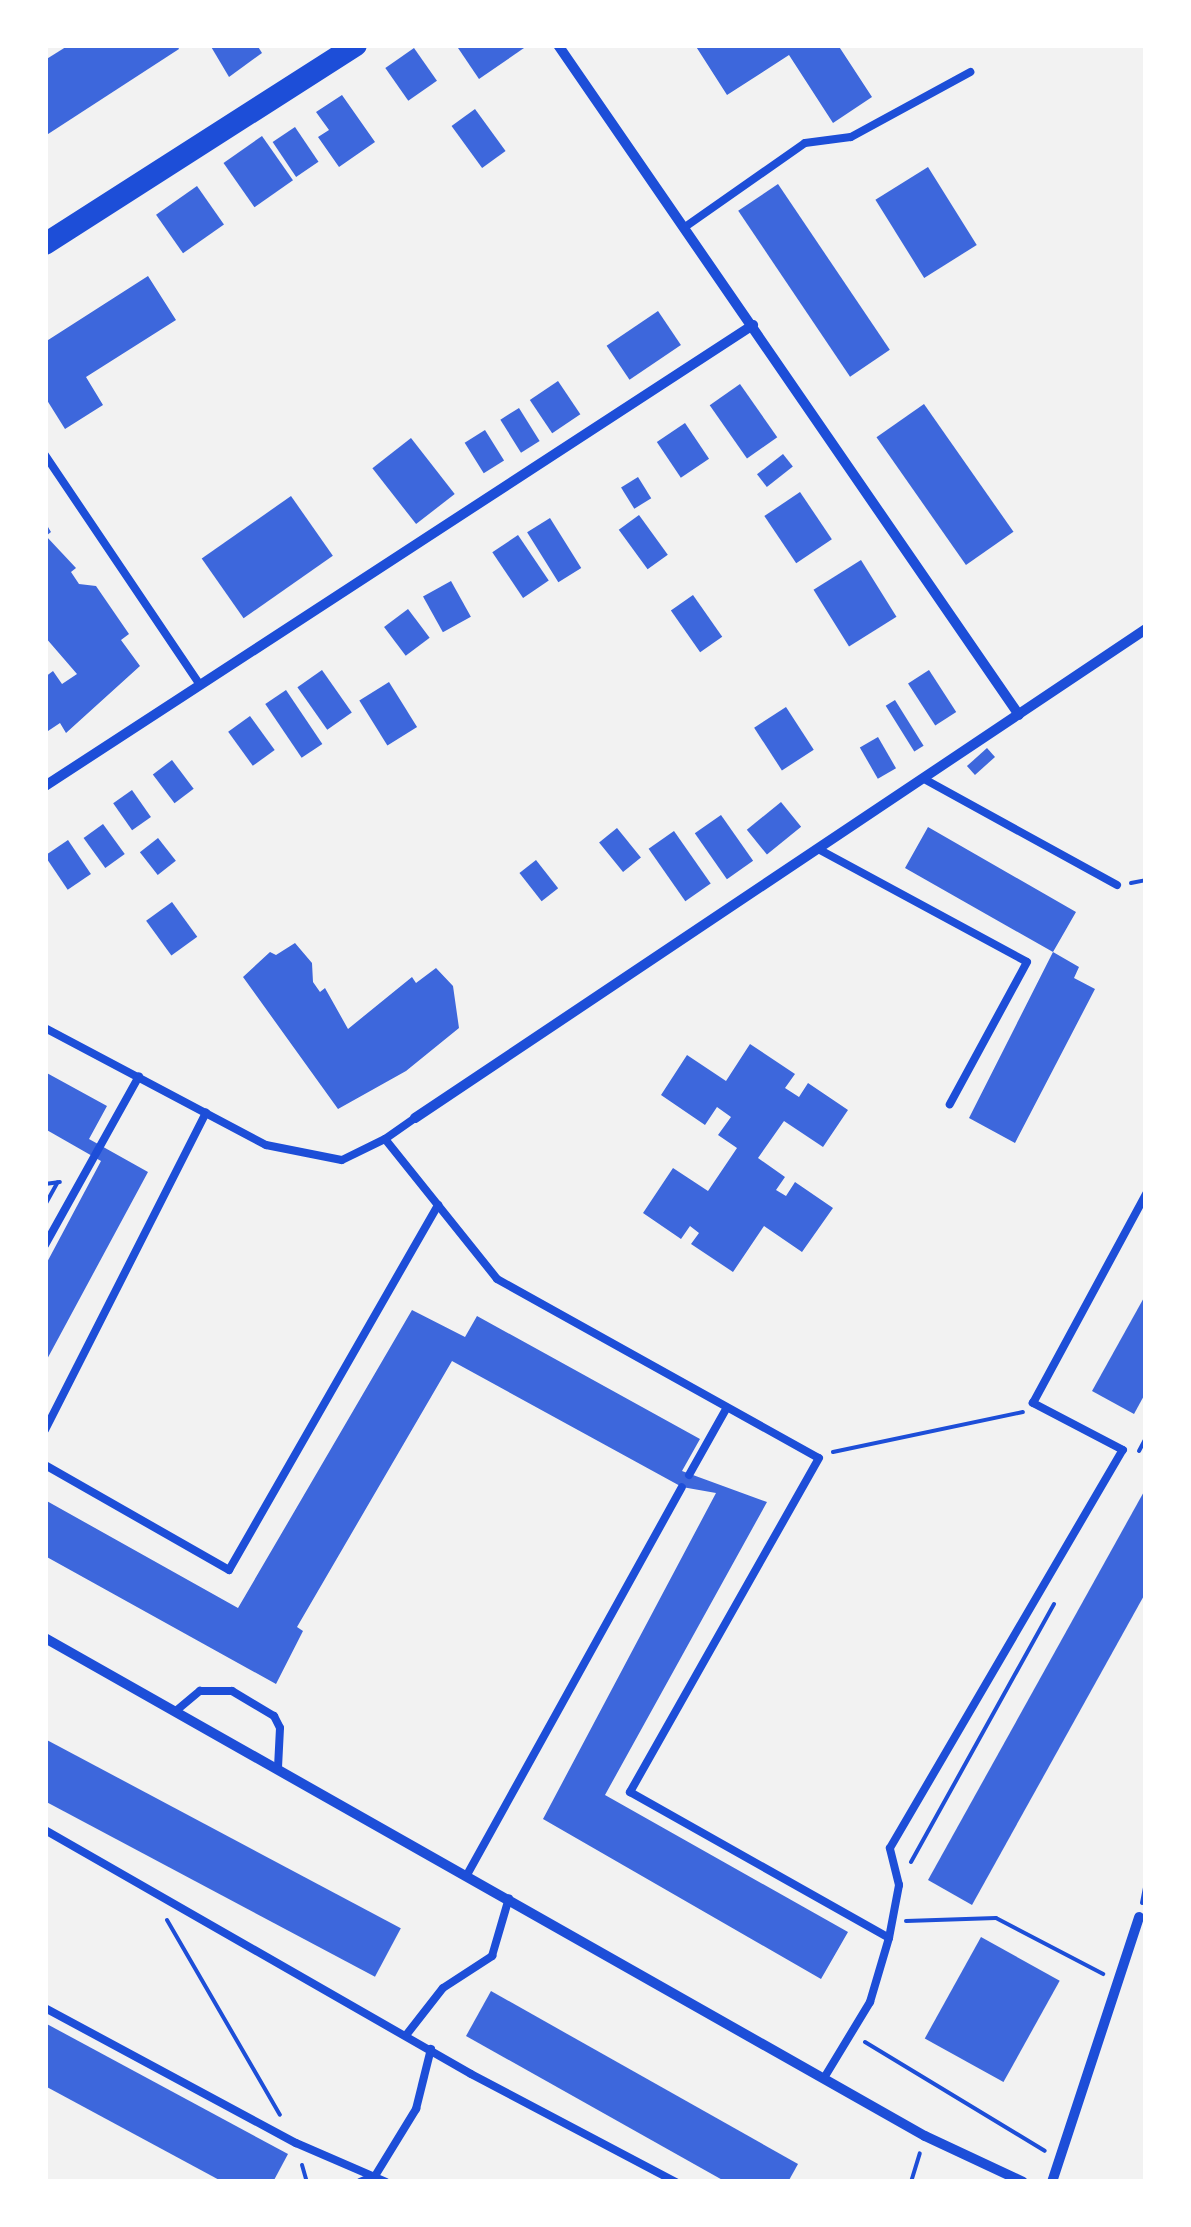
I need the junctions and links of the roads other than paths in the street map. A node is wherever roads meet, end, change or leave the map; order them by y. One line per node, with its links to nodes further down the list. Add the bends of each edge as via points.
1 (356, 45): 5 (main road)
2 (558, 45): 4 (street)
3 (970, 72): 4 (lane, via 851,137 804,144)
4 (686, 227): 6 (street)
5 (45, 244)
6 (754, 325): 9 (street); 10 (street)
7 (45, 454): 9 (lane)
8 (1146, 629): 10 (street)
9 (200, 685): 12 (street)
10 (1019, 715): 11 (street)
11 (926, 780): 13 (street); 14 (lane)
12 (45, 786)
13 (820, 850): 17 (lane, via 1027,962); 19 (street)
14 (1117, 885)
15 (45, 1028): 16 (lane)
16 (140, 1076): 18 (lane); 23 (lane)
17 (950, 1104)
18 (206, 1112): 20 (lane, via 266,1146 342,1160); 25 (lane)
19 (415, 1118): 20 (lane)
20 (385, 1140): 22 (lane)
21 (1146, 1194): 36 (lane, via 1033,1403 1122,1450 890,1848 899,1884)
22 (438, 1206): 24 (lane, via 497,1280); 26 (lane, via 230,1570)
23 (45, 1244)
24 (726, 1409): 27 (lane); 36 (lane, via 819,1458 630,1792)
25 (45, 1430)
26 (45, 1465)
27 (689, 1475)
28 (682, 1487): 33 (lane)
29 (45, 1638): 30 (street)
30 (177, 1710): 31 (street); 31 (lane, via 200,1691 232,1691 274,1716 280,1728)
31 (278, 1768): 33 (street)
32 (45, 1830): 38 (lane)
33 (468, 1873): 34 (street)
34 (509, 1898): 38 (lane, via 492,1956 443,1988); 40 (street)
35 (1138, 1917): 46 (street)
36 (890, 1938): 40 (lane, via 870,2002)
37 (45, 2008): 41 (lane, via 296,2143)
38 (407, 2034): 39 (lane)
39 (431, 2049): 41 (lane, via 416,2109); 44 (lane)
40 (824, 2078): 45 (street)
41 (375, 2176): 42 (lane); 43 (lane)
42 (360, 2182)
43 (386, 2182)
44 (676, 2182)
45 (1023, 2182)
46 (1052, 2182)

